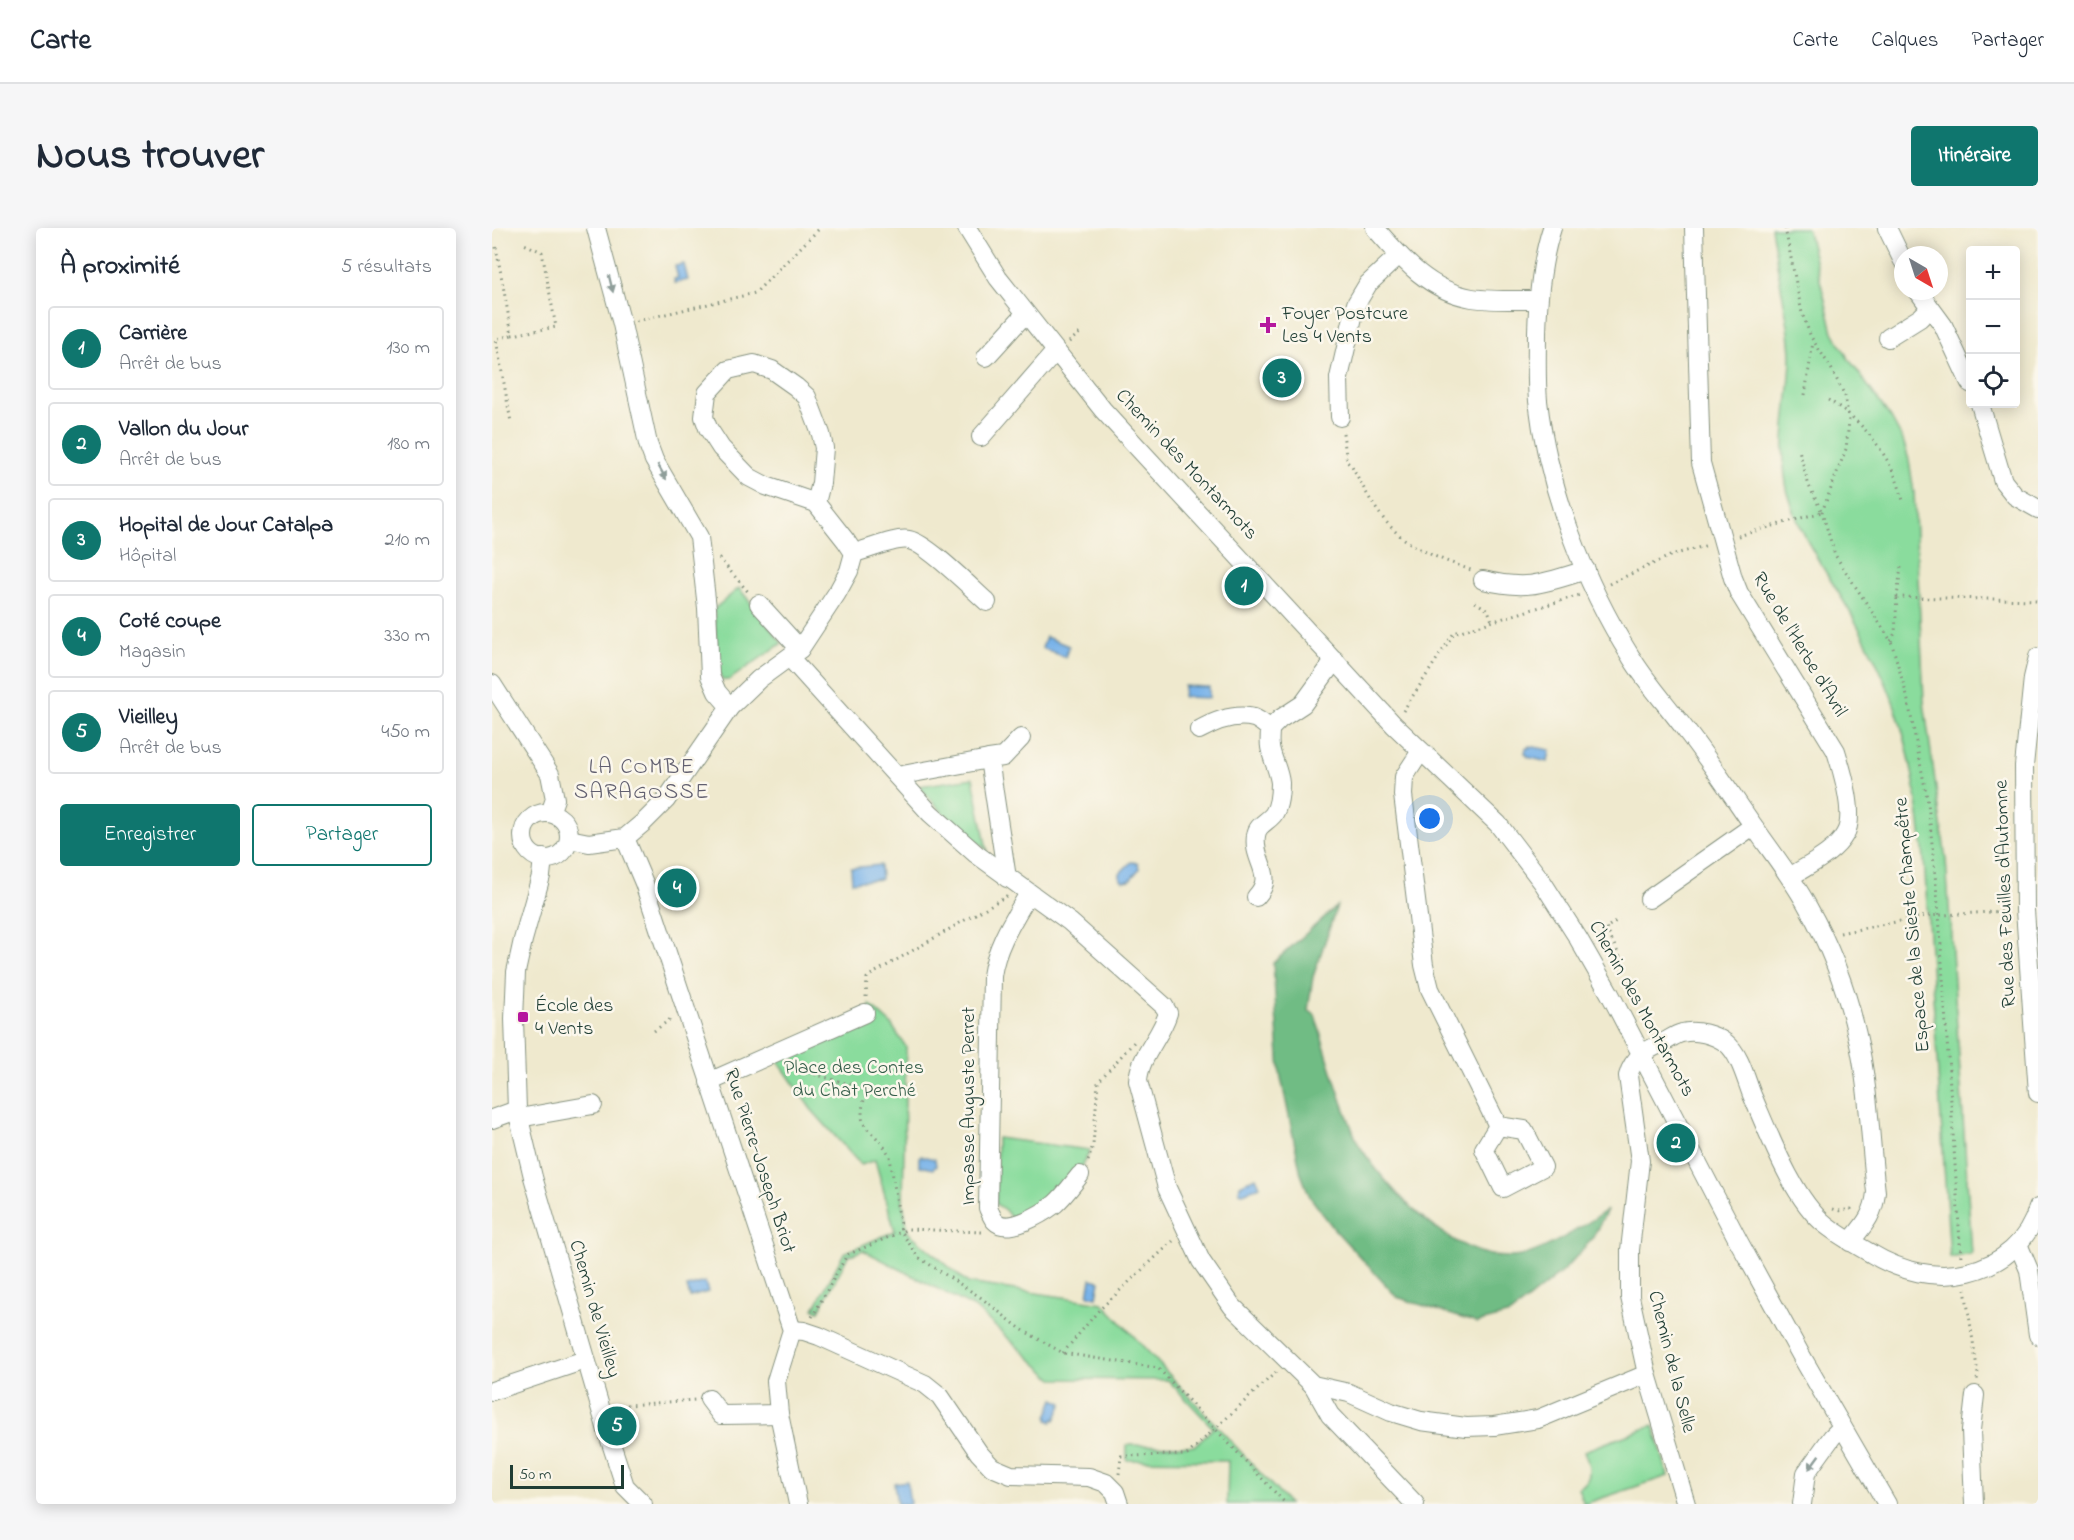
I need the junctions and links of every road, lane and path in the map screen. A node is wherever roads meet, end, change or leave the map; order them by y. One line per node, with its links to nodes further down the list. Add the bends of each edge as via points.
1 (596, 228): 17 (street, one-way to 17)
2 (820, 228): 17 (path, via 755,293)
3 (967, 228): 16 (street, Chemin des Montarmots)
4 (1375, 228): 12 (street)
5 (1552, 228): 13 (street)
6 (1694, 228): 63 (street, Rue de l'Herbe d'Avril, via 1701,463 1739,593 1836,751 1843,772 1849,815 1845,834 1829,852)
7 (1785, 228): 20 (path, via 1802,313)
8 (1887, 228): 10 (street)
9 (522, 243): 18 (path, via 542,252 556,327)
10 (1896, 246)
11 (496, 247): 18 (path)
12 (1399, 255): 13 (street, via 1424,278 1446,290 1471,297); 28 (street, via 1368,284 1356,304 1339,378)
13 (1538, 300): 38 (street, via 1538,400 1552,478)
14 (1924, 300): 15 (street)
15 (1929, 309): 19 (street); 23 (street, via 1943,326)
16 (1025, 314): 21 (street, Chemin des Montarmots); 22 (street)
17 (622, 324): 51 (street, one-way to 51, via 648,444 699,537 710,676)
18 (512, 335): 29 (path, via 496,339)
19 (1888, 338)
20 (1813, 340): 24 (path); 27 (path, via 1845,396)
21 (1055, 352): 30 (street); 49 (street, Chemin des Montarmots, via 1103,410)
22 (986, 357)
23 (1966, 373)
24 (1805, 395)
25 (1828, 400): 27 (path)
26 (1981, 408): 34 (street, via 2003,481 2015,496)
27 (1848, 413): 32 (path, via 1876,443 1896,478); 35 (path, via 1846,449)
28 (1340, 417): 39 (path, via 1347,462 1395,532 1414,545 1480,574)
29 (511, 422)
30 (981, 437)
31 (1799, 450): 35 (path, Espace de la Sieste Champêtre, via 1809,486)
32 (1903, 501)
33 (816, 503): 33 (street, via 824,448 807,397 772,370 754,364 728,370 707,393 704,417 721,448 749,477); 36 (street)
34 (2038, 509)
35 (1822, 512): 46 (path, Espace de la Sieste Champêtre, via 1835,555)
36 (854, 554): 42 (street, via 909,540 926,549); 47 (street, via 837,593)
37 (1902, 567): 40 (path)
38 (1587, 570): 39 (street, via 1520,587); 59 (street, via 1631,659 1697,744)
39 (1483, 580)
40 (1897, 597): 41 (path); 46 (path)
41 (2038, 600)
42 (987, 602)
43 (1475, 602): 45 (path, via 1488,610)
44 (759, 604): 47 (street)
45 (1492, 621)
46 (1891, 641): 68 (path, Espace de la Sieste Champêtre, via 1907,696 1928,803)
47 (795, 653): 51 (street); 57 (street)
48 (2038, 657): 79 (street, Rue des Feuilles d'Automne, via 2024,766 2025,910)
49 (1335, 660): 52 (street, via 1303,704); 55 (street, Chemin des Montarmots)
50 (492, 684): 58 (street, via 550,774 555,799)
51 (730, 707): 60 (street, via 666,800)
52 (1270, 729): 53 (street, via 1254,718 1230,718); 65 (street, via 1269,746 1280,782 1273,815 1257,829 1255,839 1265,885)
53 (1199, 730)
54 (1021, 738): 56 (street, via 1003,757)
55 (1421, 752): 71 (street, Chemin des Montarmots, via 1498,824 1543,883); 83 (street, via 1404,777 1403,795 1424,965 1430,989)
56 (989, 759): 57 (street); 64 (street)
57 (897, 776): 64 (street, via 930,813)
58 (550, 813): 61 (street, via 563,819); 62 (street, via 530,820 524,832 526,846)
59 (1753, 826): 63 (street); 66 (street)
60 (625, 838): 61 (street, via 589,843); 72 (street, Rue Pierre-Joseph Briot, via 644,883)
61 (569, 839): 62 (street, via 563,852)
62 (543, 858): 81 (street, Chemin de Vieilley, via 516,972)
63 (1790, 877): 70 (street)
64 (1019, 886): 73 (path, via 869,976); 87 (street, Impasse Auguste Perret, via 992,976 988,1208); 89 (street, via 1070,922 1168,1013 1138,1070 1138,1081 1167,1188)
65 (1256, 897)
66 (1649, 899)
67 (2010, 911): 68 (path)
68 (1939, 915): 70 (path); 93 (path, Espace de la Sieste Champêtre)
69 (1619, 919): 71 (path, via 1606,928 1622,961 1616,963 1599,934)
70 (1823, 937): 88 (street, via 1844,989 1864,1074 1876,1192 1874,1207)
71 (1581, 943): 77 (street, Chemin des Montarmots)
72 (686, 1012): 74 (path); 78 (street, Rue Pierre-Joseph Briot)
73 (865, 1013): 76 (street)
74 (654, 1031)
75 (1136, 1038): 84 (path, via 1098,1082 1093,1145)
76 (786, 1048): 78 (street); 90 (path, via 810,1073 867,1089 862,1118 890,1157)
77 (1641, 1054): 91 (street, via 1682,1032 1704,1033 1726,1043 1804,1201 1824,1224); 99 (street, Chemin de la Selle, via 1630,1066 1628,1076 1640,1161 1628,1279); 106 (street, Chemin des Montarmots, via 1739,1242)
78 (710, 1082): 94 (street, Rue Pierre-Joseph Briot)
79 (2038, 1093)
80 (593, 1105): 81 (street)
81 (518, 1114): 82 (street); 97 (street, Chemin de Vieilley)
82 (492, 1119)
83 (1498, 1126)
84 (1080, 1175): 87 (street, Impasse Auguste Perret, via 1041,1214 1005,1226)
85 (1831, 1208): 88 (path, via 1851,1209)
86 (2038, 1208): 92 (street)
87 (995, 1222): 90 (path, via 983,1233 908,1228)
88 (1863, 1226): 91 (street)
89 (1185, 1230): 96 (path, via 1100,1310); 98 (street, via 1200,1261 1232,1306)
90 (901, 1231): 94 (path, via 847,1255); 96 (path, via 918,1257 1021,1329)
91 (1850, 1242): 93 (street, via 1913,1272)
92 (2018, 1244): 93 (street, via 2006,1256); 95 (street, via 2029,1270)
93 (1962, 1274): 102 (path, Espace de la Sieste Champêtre, via 1978,1374)
94 (798, 1330): 105 (street, via 776,1381); 113 (street, via 925,1384 940,1396 992,1467 1011,1475 1089,1477 1106,1483)
95 (2038, 1335)
96 (1063, 1353): 107 (path, via 1158,1368)
97 (585, 1360): 101 (street); 104 (street, Chemin de Vieilley)
98 (1288, 1360): 100 (street); 107 (path)
99 (1647, 1374): 100 (street, via 1538,1419 1466,1427 1421,1421 1349,1393); 115 (street, Chemin de la Selle)
100 (1313, 1385): 110 (street, via 1330,1415)
101 (492, 1391)
102 (1975, 1395): 118 (street, via 1971,1430)
103 (709, 1399): 104 (path); 105 (street, via 721,1415)
104 (599, 1408): 109 (street, Chemin de Vieilley)
105 (779, 1414): 112 (street)
106 (1842, 1426): 116 (street, one-way to 116, via 1806,1473); 117 (street, Chemin des Montarmots)
107 (1217, 1429): 108 (path, via 1188,1455); 114 (path)
108 (1121, 1456)
109 (624, 1495): 111 (street, Chemin de Vieilley)
110 (1409, 1502)
111 (642, 1504)
112 (798, 1504)
113 (1119, 1504)
114 (1286, 1504)
115 (1686, 1504)
116 (1802, 1504)
117 (1887, 1504)
118 (1974, 1504)

